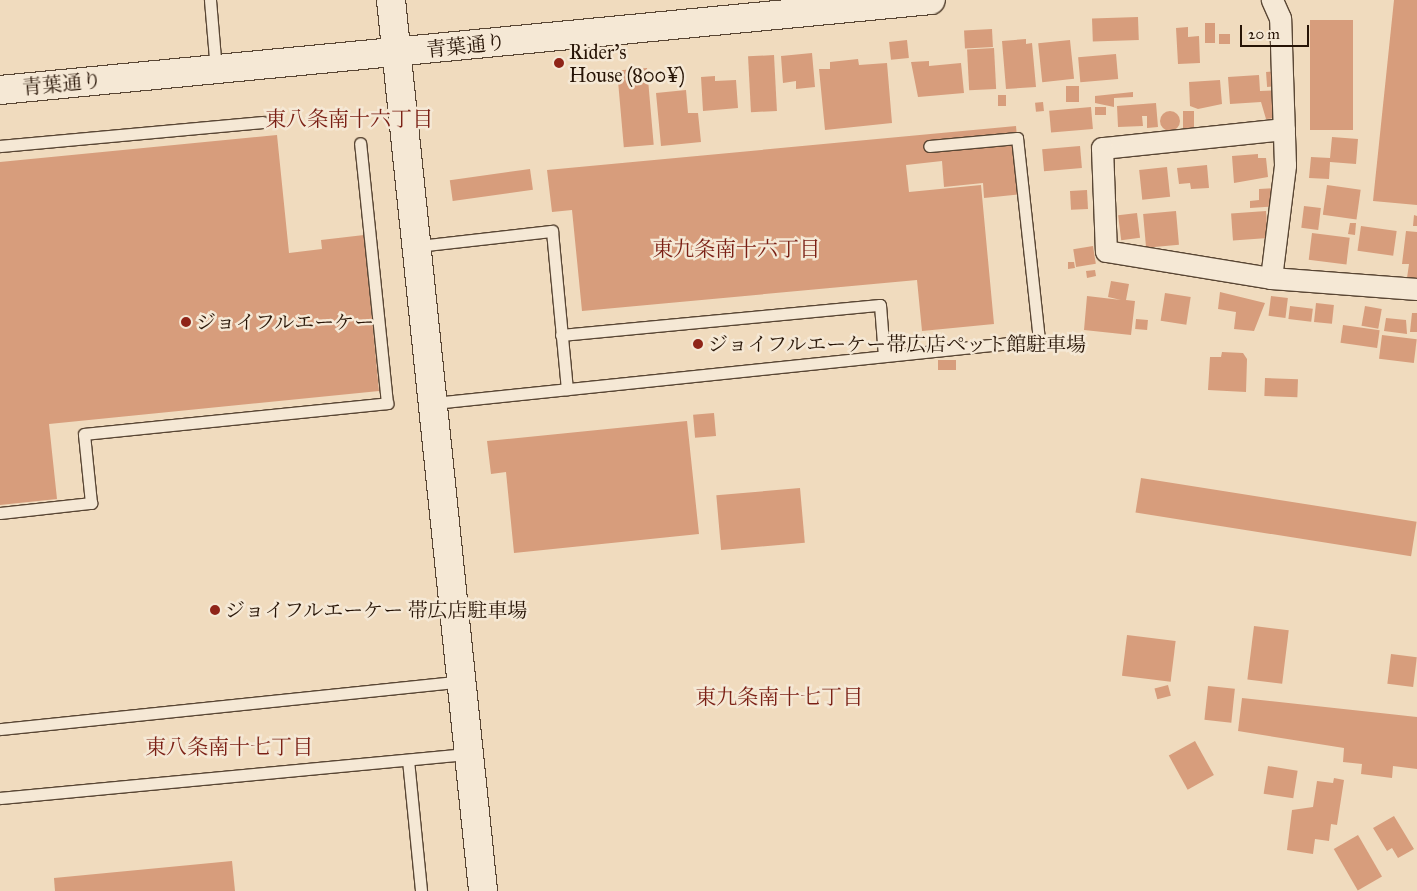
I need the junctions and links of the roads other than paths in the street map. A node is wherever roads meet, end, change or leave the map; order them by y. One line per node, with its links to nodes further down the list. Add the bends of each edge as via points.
1 (210, 0): 7 (lane)
2 (391, 0): 6 (street)
3 (931, 0): 5 (street, 青葉通り)
4 (1272, 0): 10 (street, via 1280,18)
5 (871, 3): 6 (street, 青葉通り)
6 (398, 53): 7 (street, 青葉通り); 14 (street)
7 (216, 70): 8 (street, 青葉通り)
8 (0, 90)
9 (263, 122): 12 (lane)
10 (1284, 129): 15 (street, via 1285,165); 15 (street, via 1102,148 1106,251)
11 (360, 143): 21 (lane, via 387,403 84,434 91,503)
12 (0, 146)
13 (929, 146): 18 (lane, via 1017,138 1039,340)
14 (418, 246): 17 (lane, via 552,230); 20 (street)
15 (1271, 278): 16 (street)
16 (1417, 289)
17 (561, 335): 18 (lane, via 880,304); 19 (lane)
18 (884, 356): 19 (lane)
19 (567, 389): 20 (lane)
20 (434, 403): 22 (street)
21 (0, 513)
22 (462, 681): 23 (lane); 24 (street)
23 (0, 729)
24 (469, 754): 25 (lane); 28 (street)
25 (408, 760): 26 (lane); 27 (lane)
26 (0, 798)
27 (422, 891)
28 (483, 891)

